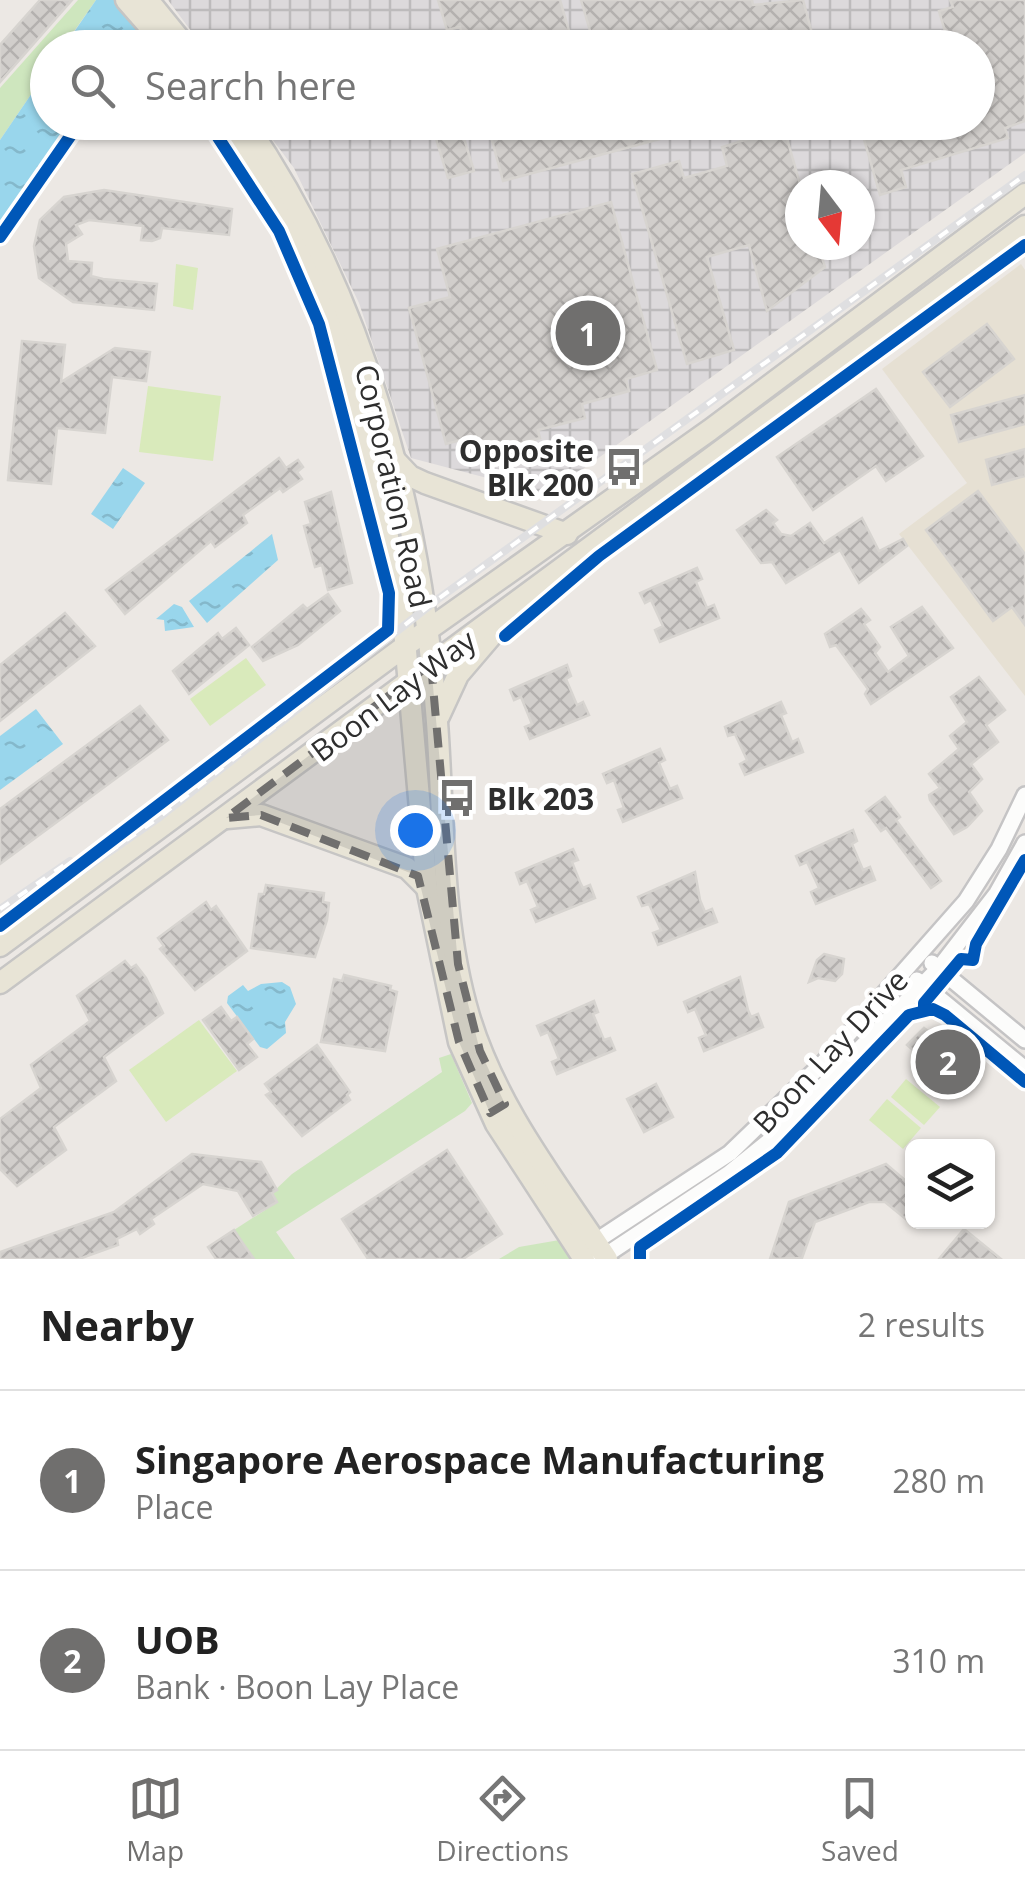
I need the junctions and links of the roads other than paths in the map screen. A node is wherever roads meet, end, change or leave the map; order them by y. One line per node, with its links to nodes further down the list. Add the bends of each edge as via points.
1 (126, 0): 2 (main road)
2 (153, 13)
3 (235, 140): 9 (main road, Corporation Road, via 282,214 339,338)
4 (257, 140): 7 (main road, Corporation Road, via 356,333)
5 (1025, 194): 8 (main road, Boon Lay Way)
6 (1025, 226): 10 (main road, Boon Lay Way)
7 (391, 455): 8 (main road, via 410,476); 11 (main road, Corporation Road)
8 (567, 534): 11 (main road, Boon Lay Way)
9 (401, 596): 12 (main road, Corporation Road); 14 (main road, via 395,636)
10 (516, 603): 13 (main road, Boon Lay Way); 16 (main road, via 458,675)
11 (428, 631): 12 (main road, Boon Lay Way); 13 (main road, Corporation Road)
12 (408, 644): 14 (main road, Boon Lay Way); 15 (main road, Corporation Road)
13 (431, 664): 15 (main road, Boon Lay Way); 16 (main road, Corporation Road)
14 (371, 672): 21 (main road, Boon Lay Way)
15 (411, 678): 18 (main road, Boon Lay Way); 20 (main road, Corporation Road)
16 (437, 722): 31 (main road, Corporation Road, via 458,964)
17 (1025, 794): 22 (street, Boon Lay Drive, via 966,901)
18 (226, 818): 20 (main road, via 274,820 408,868); 25 (main road, Boon Lay Way)
19 (1025, 843): 23 (street, Boon Lay Drive, via 997,893)
20 (426, 888): 31 (main road, Corporation Road, via 458,1042)
21 (0, 946)
22 (921, 954): 23 (street); 24 (street, Boon Lay Drive)
23 (938, 968): 26 (street, Boon Lay Drive); 27 (street)
24 (907, 971): 26 (street); 32 (street, Boon Lay Drive, via 730,1153)
25 (0, 982)
26 (923, 985): 28 (street); 32 (street, Boon Lay Drive, via 746,1161)
27 (997, 1017): 28 (street); 29 (street)
28 (984, 1035): 30 (street)
29 (1025, 1040)
30 (1025, 1068)
31 (497, 1108): 32 (main road, Corporation Road)
32 (595, 1254)

